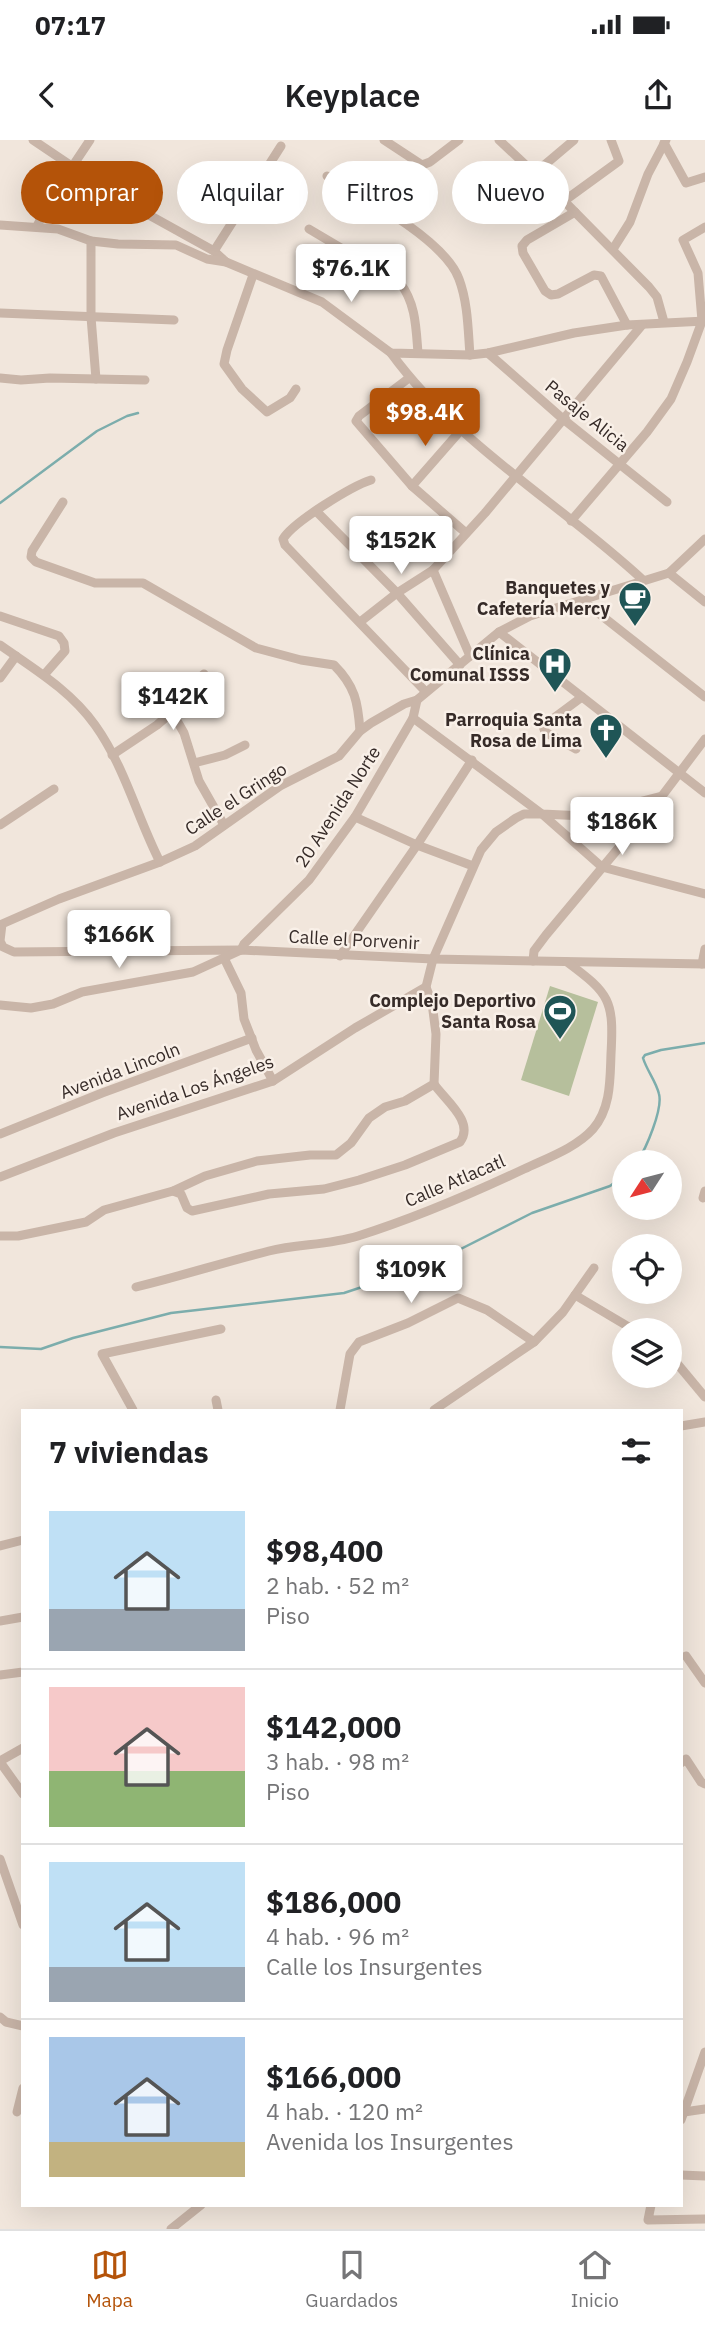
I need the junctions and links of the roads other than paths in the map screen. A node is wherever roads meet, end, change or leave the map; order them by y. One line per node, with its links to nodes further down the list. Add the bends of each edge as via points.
1 (33, 140): 10 (street)
2 (90, 140): 11 (street)
3 (384, 140): 7 (street, via 422,165)
4 (499, 140): 12 (street)
5 (574, 140): 13 (street)
6 (611, 140): 15 (street, via 617,163)
7 (456, 141)
8 (665, 142): 14 (street, via 686,183); 25 (street)
9 (281, 146): 26 (street)
10 (65, 161)
11 (78, 161)
12 (522, 161)
13 (549, 161)
14 (705, 177)
15 (569, 197)
16 (569, 206): 17 (street)
17 (575, 212): 25 (street); 35 (street, via 527,240 523,253 551,295 601,276)
18 (163, 223): 26 (street)
19 (404, 224): 39 (street, via 453,266 466,307)
20 (0, 225): 21 (street)
21 (37, 226): 24 (street)
22 (705, 227): 32 (street, via 683,240 698,273)
23 (309, 229): 38 (street, via 400,283 413,307)
24 (91, 241): 27 (street, via 176,245); 30 (street)
25 (613, 249): 33 (street, via 657,297)
26 (214, 251): 27 (street)
27 (226, 262): 28 (street)
28 (253, 275): 36 (street, via 322,302); 44 (street, via 224,365 267,412 290,398)
29 (0, 313): 30 (street)
30 (91, 317): 31 (street); 42 (street)
31 (174, 320)
32 (703, 321): 33 (street); 47 (street, via 671,399)
33 (664, 323): 34 (street)
34 (642, 324): 35 (street); 45 (street)
35 (627, 325): 37 (street)
36 (391, 353): 38 (street); 41 (street)
37 (488, 353): 39 (street); 45 (street, Pasaje Alicia)
38 (418, 354): 39 (street)
39 (470, 355)
40 (0, 378): 42 (street)
41 (409, 378): 46 (street); 50 (street, via 356,421)
42 (96, 379): 43 (street)
43 (145, 380)
44 (296, 388)
45 (564, 419): 47 (street, Pasaje Alicia); 48 (street)
46 (461, 430): 48 (street); 50 (street)
47 (621, 463): 52 (street, Pasaje Alicia); 54 (street)
48 (514, 475): 54 (street); 55 (street)
49 (371, 480): 53 (street)
50 (412, 486): 55 (street)
51 (63, 502): 79 (street, via 32,551 36,562 95,583 143,583 256,648 334,665 354,690)
52 (667, 502)
53 (317, 512): 60 (street); 64 (street, via 286,533 285,545)
54 (571, 521): 59 (street)
55 (466, 533): 57 (street)
56 (705, 539): 58 (street)
57 (433, 570): 60 (street); 68 (street)
58 (669, 573): 59 (street); 62 (street)
59 (643, 580): 61 (street)
60 (397, 593): 64 (street); 69 (street)
61 (583, 601): 65 (street, via 530,616); 75 (street)
62 (705, 602)
63 (0, 616): 71 (street, via 59,636 65,651)
64 (360, 622): 73 (street)
65 (499, 632): 68 (street); 74 (street)
66 (0, 645): 67 (street)
67 (16, 656): 71 (street); 72 (street)
68 (470, 656): 69 (street)
69 (460, 665): 73 (street)
70 (204, 674): 77 (street)
71 (44, 675): 83 (street, via 94,724)
72 (0, 678)
73 (426, 692): 76 (street)
74 (582, 696): 82 (street, via 543,726 545,732); 86 (street)
75 (705, 697)
76 (417, 701): 78 (street, 20 Avenida Norte); 79 (street, Calle el Gringo)
77 (172, 712): 83 (street); 85 (street)
78 (413, 718): 84 (street); 91 (street, 20 Avenida Norte)
79 (360, 731): 93 (street, Calle el Gringo, via 340,756 280,786)
80 (705, 739): 86 (street)
81 (245, 745): 85 (street)
82 (576, 749)
83 (112, 754): 95 (street)
84 (472, 760): 90 (street); 94 (street)
85 (194, 763): 93 (street)
86 (680, 774): 88 (street); 89 (street)
87 (54, 789): 92 (street)
88 (705, 793)
89 (662, 796): 90 (street, via 584,816); 97 (street)
90 (542, 814): 96 (street, via 524,814 496,832); 97 (street)
91 (355, 817): 94 (street); 102 (street, 20 Avenida Norte, via 309,880)
92 (0, 825)
93 (224, 825): 95 (street, Calle el Gringo, via 195,846)
94 (417, 845): 96 (street); 103 (street)
95 (160, 862): 99 (street, Calle el Gringo)
96 (472, 866): 105 (street)
97 (602, 867): 98 (street); 106 (street, via 534,951)
98 (705, 894)
99 (1, 923): 100 (street, Calle el Gringo)
100 (1, 943): 102 (street, Calle el Porvenir, via 14,952)
101 (705, 949): 108 (street)
102 (241, 950): 103 (street, Calle el Porvenir); 104 (street)
103 (340, 956): 105 (street, Calle el Porvenir)
104 (224, 958): 110 (street, via 193,972 82,992 53,1004 31,1008); 111 (street, via 242,993 244,1019)
105 (433, 959): 106 (street, Calle el Porvenir); 109 (street)
106 (533, 961): 107 (street, Calle el Porvenir)
107 (567, 962): 108 (street, Calle el Porvenir); 119 (street, Calle Atlacatl, via 594,982 610,1003 613,1019 609,1092 593,1130 566,1149 493,1184 355,1237 271,1251)
108 (704, 964)
109 (426, 987): 112 (street, Avenida Los Ángeles); 113 (street, via 436,1034)
110 (0, 1005)
111 (252, 1038): 112 (street); 114 (street, Avenida Lincoln)
112 (273, 1081): 115 (street, Avenida Los Ángeles, via 114,1133)
113 (434, 1084): 116 (street, via 369,1118 336,1155 257,1161); 116 (street, via 462,1119 465,1135 460,1142 405,1165 324,1188 269,1194 192,1211 181,1194)
114 (0, 1134)
115 (0, 1177)
116 (173, 1191): 117 (street, via 122,1203 64,1228)
117 (0, 1236)
118 (594, 1268): 120 (street)
119 (136, 1287)
120 (575, 1295): 121 (street); 123 (street)
121 (614, 1318)
122 (221, 1329): 127 (street, via 102,1354)
123 (534, 1342): 129 (street, via 487,1310 465,1300 452,1300 353,1347); 130 (street)
124 (682, 1369): 125 (street)
125 (705, 1397)
126 (216, 1400): 128 (street)
127 (131, 1409)
128 (218, 1409)
129 (340, 1409)
130 (435, 1409)
131 (705, 1422): 132 (street)
132 (683, 1426)
133 (21, 1541): 134 (street)
134 (0, 1546)
135 (21, 1617): 136 (street)
136 (0, 1621)
137 (686, 1656): 140 (street)
138 (21, 1672): 139 (street)
139 (0, 1675)
140 (705, 1683)
141 (21, 1749): 143 (street)
142 (683, 1759): 144 (street)
143 (0, 1761): 145 (street)
144 (705, 1784)
145 (21, 1791)
146 (0, 1859): 147 (street)
147 (21, 1919)
148 (0, 2017): 149 (street)
149 (21, 2026)
150 (705, 2052): 154 (street)
151 (21, 2096): 153 (street)
152 (705, 2109): 154 (street)
153 (17, 2112)
154 (683, 2116)
155 (683, 2175): 156 (street)
156 (705, 2176)
157 (198, 2207): 160 (street)
158 (651, 2207): 159 (street, via 648,2220)
159 (705, 2219)
160 (171, 2229)

